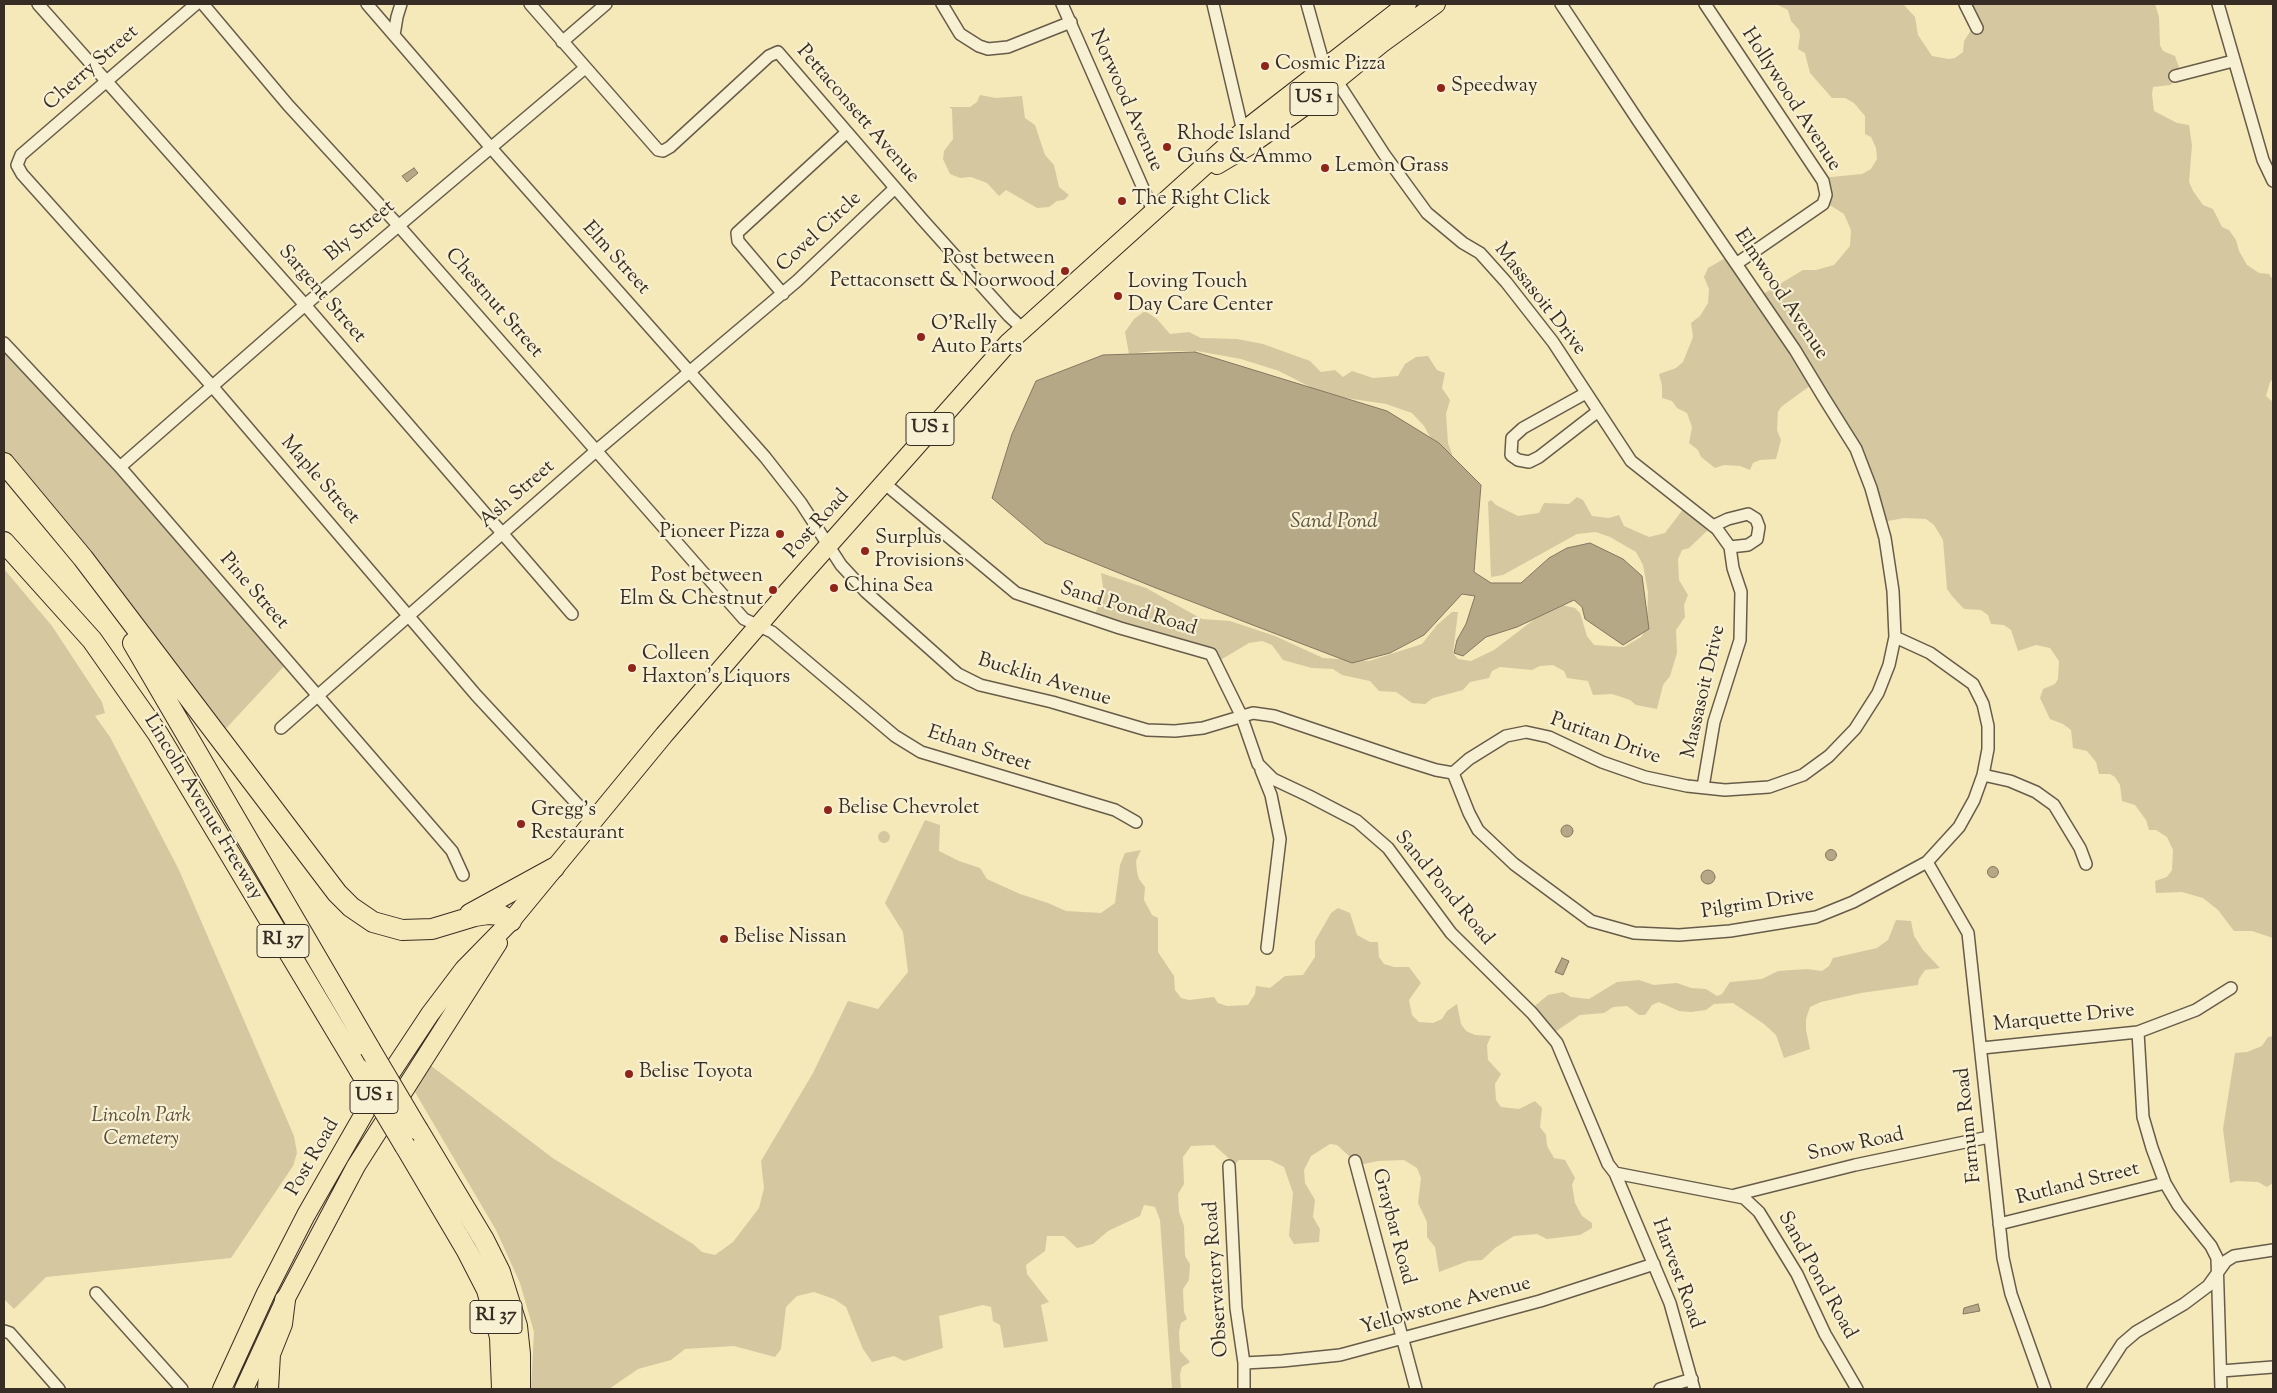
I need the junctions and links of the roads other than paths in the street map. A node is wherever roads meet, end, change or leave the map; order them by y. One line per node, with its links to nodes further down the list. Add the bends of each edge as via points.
1 (38, 4): 26 (street, Sargent Street)
2 (196, 4): 26 (street, Cherry Street)
3 (203, 4): 34 (street, Chestnut Street, via 288,105)
4 (367, 4): 20 (street, Elm Street)
5 (401, 4): 20 (street)
6 (530, 4): 21 (street, Pettaconsett Avenue)
7 (606, 4): 21 (street)
8 (942, 4): 18 (street, via 960,34 979,46 992,49 1008,47)
9 (1062, 4): 18 (street, Norwood Avenue)
10 (1213, 4): 28 (street)
11 (1307, 4): 24 (street, Massasoit Drive, via 1322,58)
12 (1407, 4): 24 (main road, Post Road / US 1)
13 (1436, 4): 24 (main road, Post Road / US 1, via 1381,44)
14 (1561, 4): 35 (street, Elmwood Avenue)
15 (1705, 4): 35 (street, Hollywood Avenue, via 1823,181 1826,195 1823,204)
16 (1965, 4): 19 (street)
17 (2218, 4): 22 (street)
18 (1070, 22): 33 (street, Norwood Avenue)
19 (1977, 28)
20 (394, 35): 29 (street, Elm Street)
21 (562, 42): 23 (street, Pettaconsett Avenue)
22 (2233, 61): 25 (street); 31 (street, via 2263,160)
23 (585, 68): 27 (street, Pettaconsett Avenue, via 658,150 670,147 769,56 778,52); 29 (street, Bly Street)
24 (1331, 74): 28 (main road, Post Road / US 1); 42 (street, Massasoit Drive, via 1427,213 1480,253 1506,282 1553,342)
25 (2175, 76)
26 (106, 82): 30 (street, Cherry Street, via 21,155); 37 (street, Sargent Street)
27 (846, 132): 32 (street, Pettaconsett Avenue); 36 (street, Covel Circle, via 738,233 738,242)
28 (1245, 139): 33 (main road, Post Road / US 1, via 1184,184)
29 (492, 149): 34 (street, Bly Street); 40 (street, Elm Street)
30 (17, 165): 41 (street, Maple Street)
31 (2273, 181)
32 (895, 188): 36 (street, Covel Circle); 38 (street, Pettaconsett Avenue)
33 (1154, 214): 38 (main road, Post Road / US 1)
34 (398, 225): 37 (street, Bly Street); 44 (street, Chestnut Street)
35 (1736, 264): 57 (street, Elmwood Avenue, via 1795,350 1856,449 1885,538 1893,591)
36 (783, 294): 40 (street, Ash Street)
37 (304, 305): 41 (street, Bly Street); 50 (street, Sargent Street)
38 (1023, 329): 47 (main road, Post Road / US 1)
39 (4, 343): 46 (street, Pine Street)
40 (689, 372): 44 (street, Ash Street); 52 (street, Elm Street, via 789,486)
41 (212, 386): 46 (street, Bly Street); 55 (street, Maple Street)
42 (1586, 393): 43 (street, Massasoit Drive); 43 (street, via 1523,428 1512,438 1511,455 1528,462 1539,458)
43 (1597, 412): 49 (street, Massasoit Drive, via 1631,461)
44 (597, 450): 50 (street, Ash Street); 56 (street, Chestnut Street, via 740,616)
45 (4, 464): 48 (highway)
46 (120, 468): 58 (street, Pine Street)
47 (884, 483): 52 (main road, Post Road / US 1); 59 (street, Sand Pond Road, via 1016,593 1211,654)
48 (55, 525): 71 (highway, via 347,904 365,918 392,928 421,930); 101 (highway, bridge, via 151,672 484,1240 512,1307 518,1335)
49 (1713, 526): 53 (street, Massasoit Drive); 53 (street, via 1748,514 1756,519 1759,528 1757,539 1748,545)
50 (503, 533): 54 (street, Sargent Street); 55 (street, Ash Street)
51 (4, 542): 100 (highway, Lincoln Avenue Freeway / RI 37, bridge, via 92,640 158,734 467,1251 487,1290 500,1337)
52 (827, 546): 56 (main road, Post Road / US 1); 59 (street, Bucklin Avenue, via 866,592 942,661 980,685 1147,730 1203,728)
53 (1730, 547): 64 (street, Massasoit Drive, via 1741,592 1740,640 1714,722)
54 (572, 614)
55 (409, 615): 58 (street, Ash Street); 65 (street, Maple Street, via 515,739)
56 (758, 626): 65 (main road, Post Road / US 1); 66 (street, Ethan Street, via 772,632 895,736 921,752 1115,810)
57 (1895, 637): 63 (street, Pilgrim Drive, via 1930,653 1973,684 1984,704 1988,726); 64 (street, Puritan Drive, via 1878,694 1855,729 1829,756 1803,775 1769,787 1725,790)
58 (317, 694): 60 (street, Ash Street); 70 (street, Pine Street, via 452,851)
59 (1241, 715): 61 (street, Sand Pond Road); 62 (street, via 1253,712 1274,716)
60 (281, 728)
61 (1258, 764): 73 (street, via 1271,795 1280,839); 80 (street, Sand Pond Road, via 1273,779 1357,821 1388,848 1451,933 1532,1013 1557,1043 1608,1164)
62 (1453, 773): 64 (street, Puritan Drive, via 1468,759 1506,736 1526,732 1549,737 1602,762 1645,777); 67 (street, Pilgrim Drive, via 1478,830 1514,864 1591,921 1634,933 1679,935 1816,917 1853,902)
63 (1983, 775): 67 (street, Pilgrim Drive, via 1959,827); 68 (street, via 2010,781 2036,792 2054,805)
64 (1704, 787)
65 (593, 821): 69 (main road, Post Road / US 1)
66 (1136, 822)
67 (1928, 862): 76 (street, Farnum Road, via 1968,933)
68 (2086, 864)
69 (554, 868): 71 (highway); 72 (main road, Post Road / US 1)
70 (463, 875)
71 (456, 922): 72 (highway, via 488,914)
72 (511, 922): 88 (main road, Post Road / US 1, via 478,979 365,1150); 97 (main road, Post Road / US 1, via 464,969 365,1112 297,1232)
73 (1267, 948)
74 (2231, 988): 75 (street, Marquette Drive, via 2196,1010)
75 (2138, 1032): 76 (street, Marquette Drive); 81 (street, via 2143,1118)
76 (1982, 1048): 77 (street, Farnum Road)
77 (1989, 1137): 82 (street, Snow Road, via 1855,1165); 83 (street, Farnum Road)
78 (1355, 1161): 90 (street, Graybar Road)
79 (1229, 1166): 91 (street, Observatory Road, via 1236,1308)
80 (1615, 1173): 82 (street, Sand Pond Road); 85 (street, Harvest Road)
81 (2166, 1183): 83 (street, Rutland Street); 86 (street, via 2178,1205 2210,1246 2217,1258)
82 (1732, 1196): 105 (street, Sand Pond Road, via 1744,1198 1760,1212 1797,1274 1825,1334)
83 (1999, 1224): 106 (street, Farnum Road, via 2011,1294)
84 (2273, 1250): 86 (street, via 2234,1256)
85 (1654, 1264): 90 (street, Yellowstone Avenue, via 1540,1301); 94 (street, Harvest Road, via 1670,1303)
86 (2219, 1271): 93 (street); 107 (street, via 2200,1292 2122,1344)
87 (96, 1293): 96 (street)
88 (285, 1300): 98 (main road, Post Road / US 1); 99 (highway, via 282,1324 270,1354)
89 (5, 1331): 95 (street)
90 (1403, 1338): 91 (street, Yellowstone Avenue, via 1324,1358); 103 (street, Graybar Road)
91 (1244, 1363): 102 (street, Observatory Road)
92 (2273, 1367): 93 (street)
93 (2221, 1371): 108 (street)
94 (1693, 1384): 104 (street)
95 (59, 1389)
96 (182, 1389)
97 (222, 1389)
98 (244, 1389)
99 (268, 1389)
100 (502, 1389)
101 (520, 1389)
102 (1244, 1389)
103 (1416, 1389)
104 (1660, 1389)
105 (1857, 1389)
106 (2045, 1389)
107 (2093, 1389)
108 (2221, 1389)

